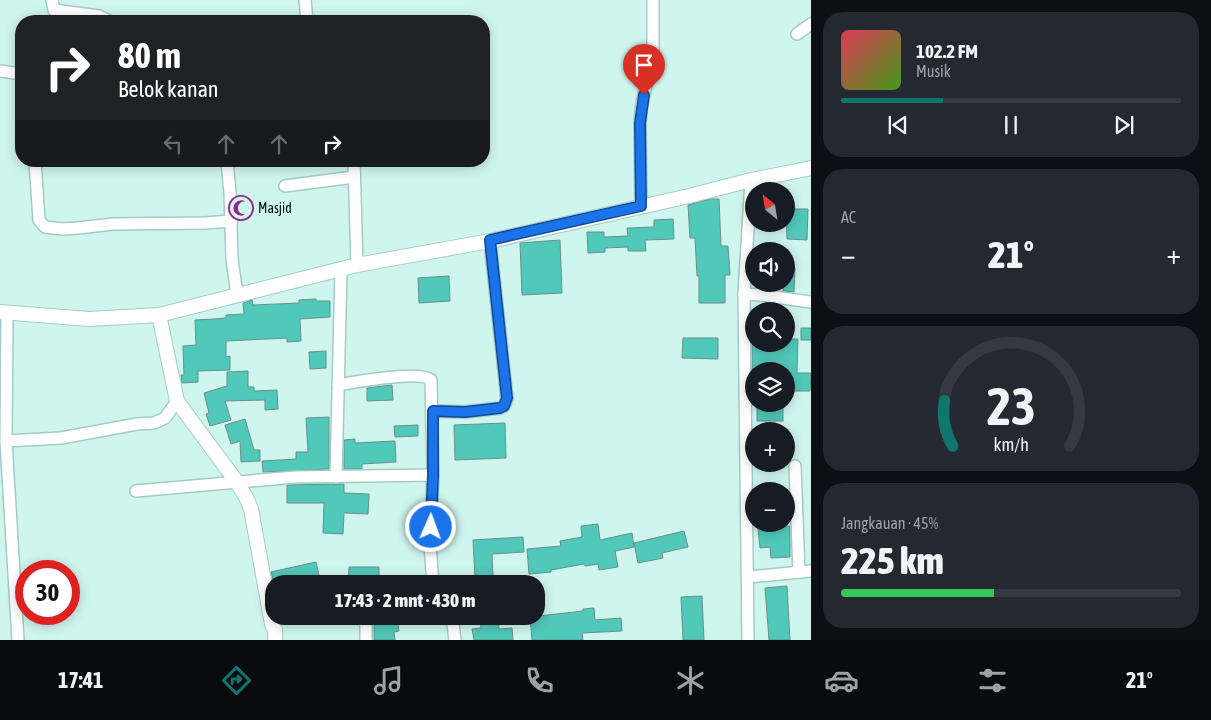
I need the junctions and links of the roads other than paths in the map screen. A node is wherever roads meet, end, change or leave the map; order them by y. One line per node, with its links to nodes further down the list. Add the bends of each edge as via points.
1 (52, 0): 4 (street, via 54,10)
2 (305, 0): 5 (street)
3 (652, 0): 17 (street, via 653,59 640,123)
4 (64, 15)
5 (306, 15)
6 (811, 24): 7 (street)
7 (797, 34)
8 (0, 71): 9 (street)
9 (15, 73)
10 (35, 167): 18 (street, via 38,214 45,227 62,229 113,224)
11 (228, 167): 18 (street)
12 (354, 167): 14 (street)
13 (811, 168): 15 (street)
14 (354, 177): 16 (street); 20 (street)
15 (751, 180): 17 (street); 22 (street)
16 (285, 186)
17 (641, 206): 19 (street)
18 (232, 221): 23 (street, via 232,259)
19 (490, 240): 20 (street); 29 (street, via 507,398 500,408)
20 (357, 265): 21 (street)
21 (341, 270): 23 (street); 27 (street)
22 (744, 294): 24 (street); 39 (street)
23 (237, 295): 26 (street)
24 (811, 302)
25 (4, 313): 26 (street, via 97,319); 30 (street)
26 (159, 315): 28 (street)
27 (338, 385): 29 (street, via 427,376 431,380); 33 (street)
28 (177, 401): 30 (street, via 165,418 154,423 61,438); 34 (street)
29 (433, 411): 32 (street)
30 (6, 441): 36 (street)
31 (795, 472): 37 (street)
32 (433, 475): 33 (street); 38 (street, via 430,545)
33 (336, 477): 34 (street)
34 (236, 481): 35 (street); 43 (street, via 251,508)
35 (136, 491)
36 (5, 505): 42 (street)
37 (805, 571): 39 (street)
38 (432, 575)
39 (748, 578): 46 (street)
40 (366, 625): 44 (street)
41 (453, 625): 45 (street)
42 (18, 640)
43 (275, 640)
44 (366, 640)
45 (455, 640)
46 (748, 640)

